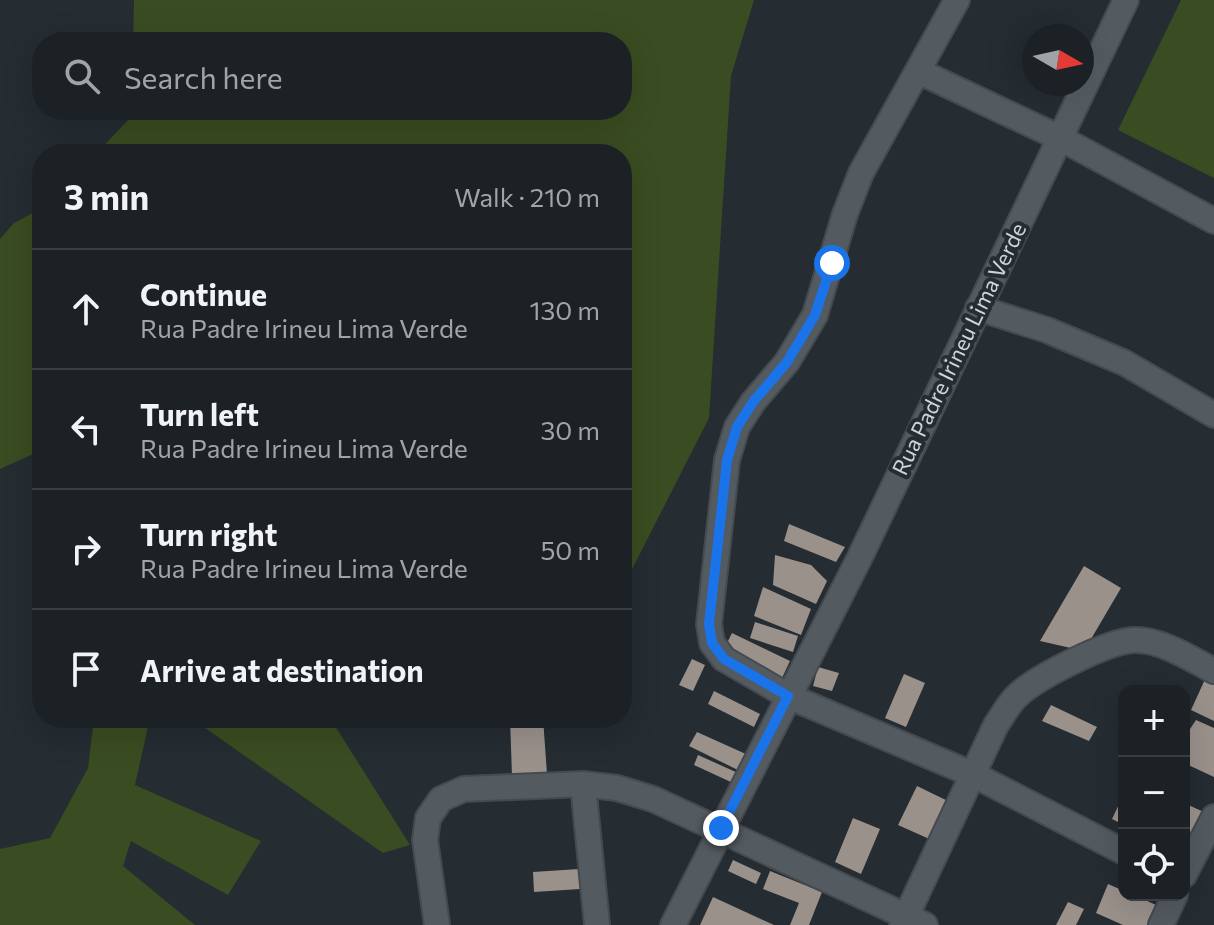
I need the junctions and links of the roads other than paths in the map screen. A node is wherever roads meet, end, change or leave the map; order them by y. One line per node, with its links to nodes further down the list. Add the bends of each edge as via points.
1 (957, 0): 3 (street)
2 (1126, 0): 4 (street, Rua Padre Irineu Lima Verde)
3 (918, 71): 4 (street); 9 (street, via 861,173 815,315 737,427 727,460 709,624 712,643 724,659)
4 (1060, 138): 5 (street); 6 (street, Rua Padre Irineu Lima Verde)
5 (1214, 221)
6 (978, 308): 7 (street, via 1125,363); 9 (street, Rua Padre Irineu Lima Verde)
7 (1214, 415)
8 (1214, 671): 10 (street, via 1169,648 1136,640 1110,645 1017,695 996,725)
9 (788, 696): 10 (street); 13 (street, Rua Padre Irineu Lima Verde)
10 (974, 775): 14 (street); 17 (street)
11 (583, 784): 13 (street, via 653,799); 18 (street, via 464,789 441,799 428,818 425,840); 19 (street)
12 (1214, 817): 15 (street)
13 (721, 828): 17 (street); 20 (street, Rua Padre Irineu Lima Verde)
14 (1118, 849)
15 (1190, 863)
16 (1172, 901): 21 (street)
17 (911, 922)
18 (437, 925)
19 (597, 925)
20 (673, 925)
21 (1161, 925)

